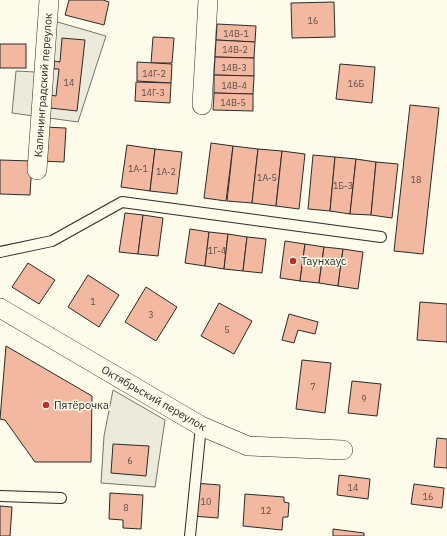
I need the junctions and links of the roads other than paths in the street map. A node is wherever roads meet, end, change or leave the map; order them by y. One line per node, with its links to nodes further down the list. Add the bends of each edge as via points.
1 (49, 0): 4 (street, Калининградский переулок)
2 (208, 0): 3 (street)
3 (202, 105)
4 (37, 170)
5 (381, 237): 6 (lane, via 122,202 52,241)
6 (0, 252)
7 (0, 308): 8 (street, Октябрьский переулок)
8 (201, 426): 9 (street, Октябрьский переулок, via 248,446); 12 (lane)
9 (343, 450)
10 (0, 496): 11 (lane)
11 (61, 498)
12 (190, 536)

